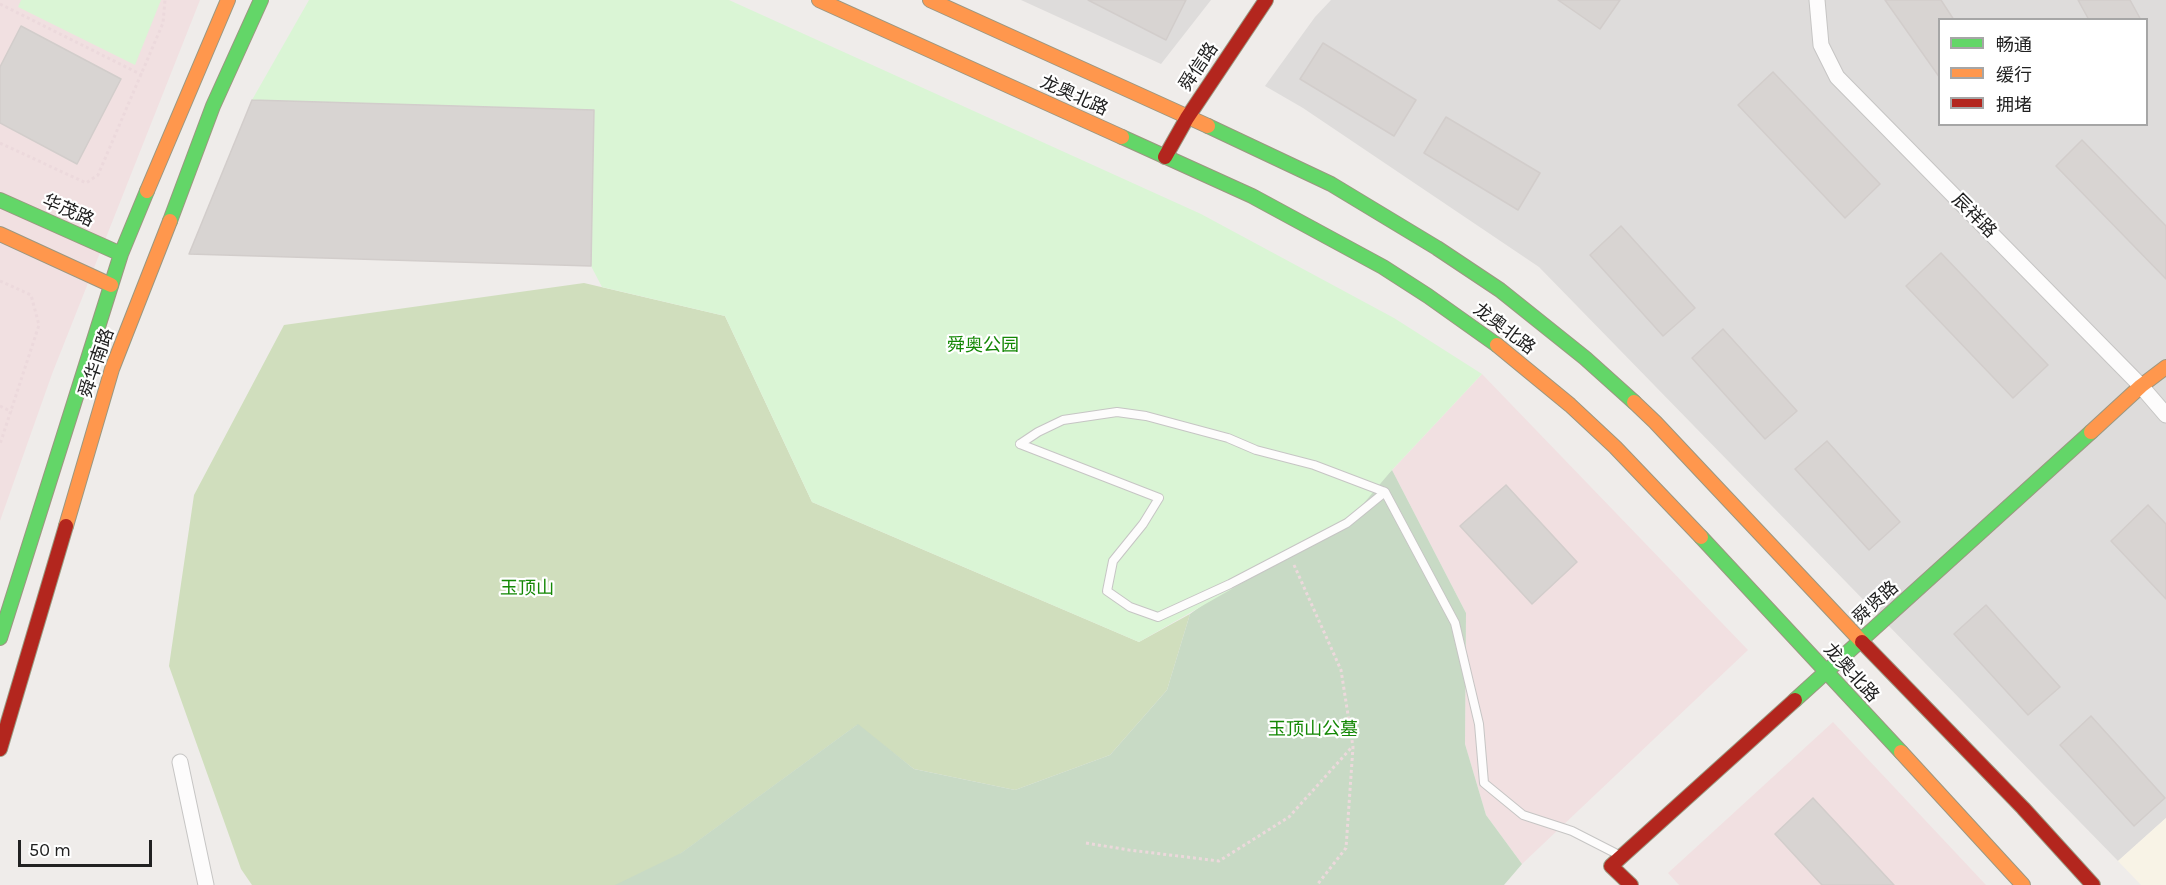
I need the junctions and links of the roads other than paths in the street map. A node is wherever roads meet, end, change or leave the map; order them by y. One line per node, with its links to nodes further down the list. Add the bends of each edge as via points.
1 (228, 0): 11 (main road, 舜华南路)
2 (261, 0): 20 (main road, 舜华南路, via 213,106 112,369)
3 (819, 0): 8 (main road, 龙奥北路)
4 (930, 0): 7 (main road, 龙奥北路)
5 (1266, 0): 7 (main road, 舜信路)
6 (1817, 0): 14 (street, 辰祥路, via 1821,45 1837,77)
7 (1187, 118): 8 (main road, 舜信路); 18 (main road, 龙奥北路, via 1331,184 1437,248 1542,322 1655,422)
8 (1165, 157): 19 (main road, 龙奥北路, via 1252,196 1356,252 1428,296 1502,349 1616,447)
9 (0, 200): 11 (main road, 华茂路)
10 (0, 234): 12 (main road)
11 (120, 254): 12 (main road, 舜华南路)
12 (111, 285): 17 (main road, 舜华南路)
13 (2166, 367): 14 (main road, 舜贤路)
14 (2141, 386): 15 (street, 辰祥路); 18 (main road, 舜贤路)
15 (2166, 415)
16 (1386, 492): 16 (lane, via 1228,438 1116,412 1063,420 1020,444 1160,498 1113,561 1107,591 1130,607 1158,617 1347,523); 22 (lane, via 1455,623 1479,724 1484,783 1523,816 1572,831)
17 (0, 638)
18 (1861, 641): 19 (main road, 舜贤路); 26 (main road, 龙奥北路)
19 (1826, 673): 22 (main road, 舜贤路); 25 (main road, 龙奥北路)
20 (0, 749)
21 (180, 762): 23 (street)
22 (1616, 861): 24 (main road)
23 (206, 885)
24 (1631, 885)
25 (2023, 885)
26 (2093, 885)

